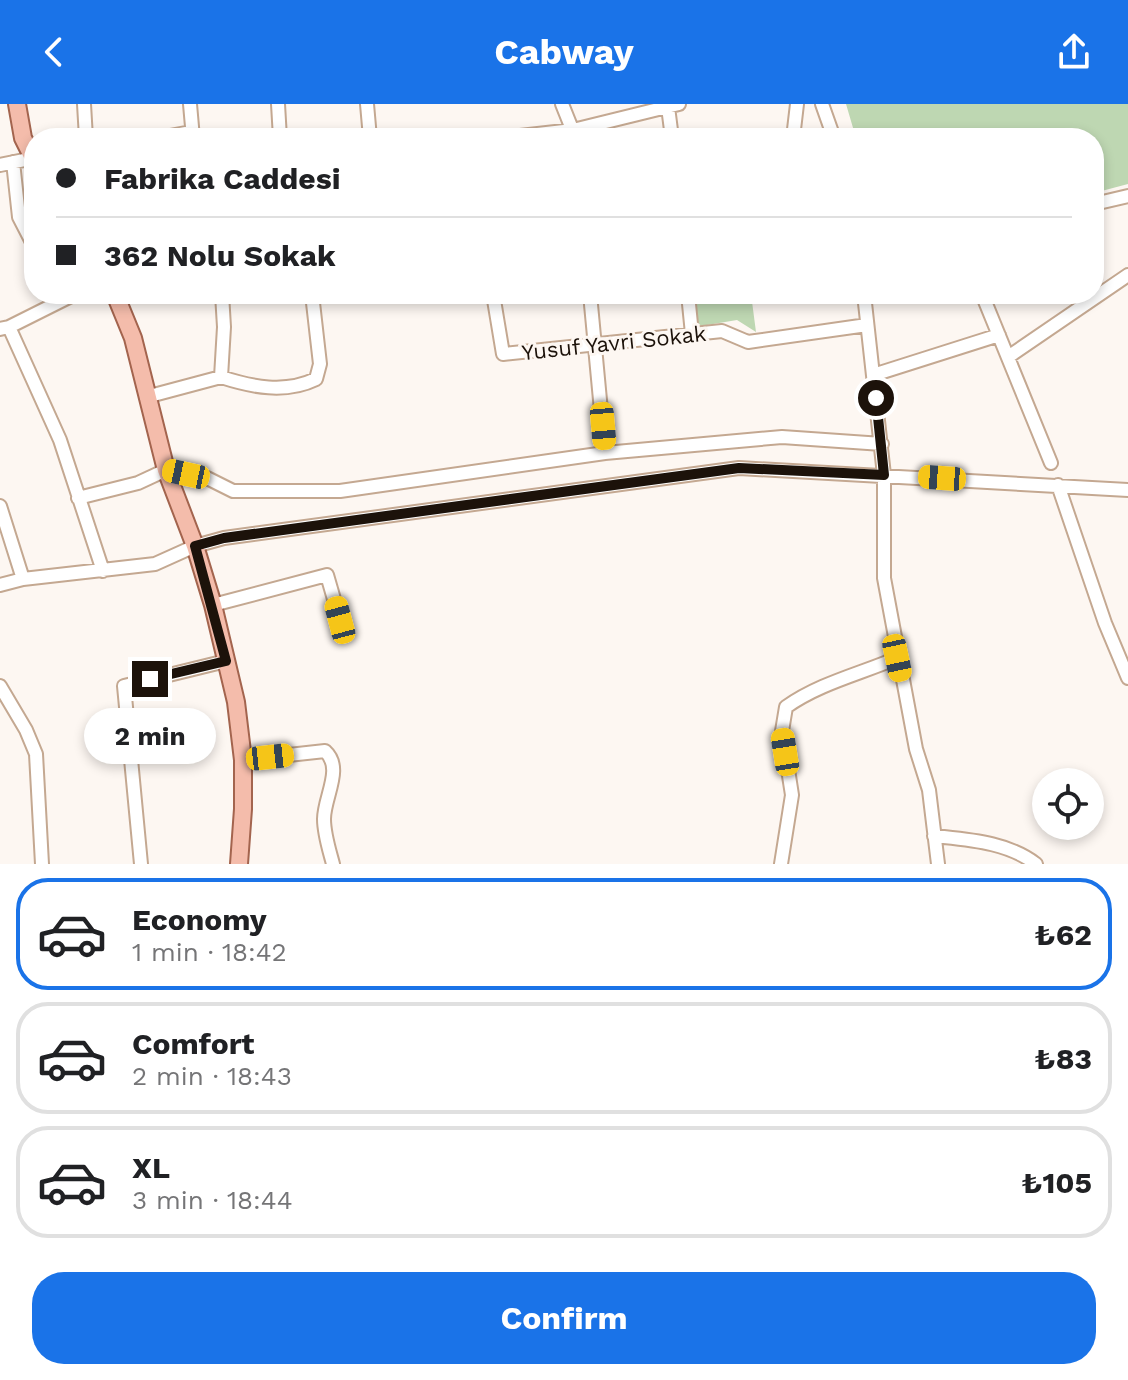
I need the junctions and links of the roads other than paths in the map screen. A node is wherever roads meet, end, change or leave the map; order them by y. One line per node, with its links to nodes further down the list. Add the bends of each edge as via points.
1 (17, 104): 19 (main road)
2 (84, 104): 10 (street)
3 (190, 104): 11 (street)
4 (278, 104): 12 (street)
5 (367, 104): 13 (street)
6 (562, 104): 14 (street)
7 (797, 104): 17 (street)
8 (822, 104): 18 (street)
9 (674, 105): 15 (street); 16 (street)
10 (85, 128)
11 (192, 128)
12 (279, 128)
13 (369, 128)
14 (572, 128)
15 (595, 128)
16 (673, 128)
17 (794, 128)
18 (830, 128)
19 (24, 140)
20 (6, 163): 23 (street)
21 (1128, 196): 22 (street)
22 (1104, 202)
23 (24, 227)
24 (1128, 275): 25 (street)
25 (1104, 291)
26 (50, 304): 37 (street)
27 (119, 304): 44 (main road)
28 (223, 304): 43 (street)
29 (313, 304): 43 (street, via 320,364 316,379 281,388 250,387)
30 (495, 304): 40 (street, Yusuf Yavri Sokak, via 503,354)
31 (591, 304): 40 (street)
32 (689, 304): 38 (street)
33 (865, 304): 36 (street)
34 (986, 304): 39 (street)
35 (1086, 304): 41 (street)
36 (867, 325): 38 (street, Yusuf Yavri Sokak, via 748,342 722,331); 42 (street)
37 (4, 328): 52 (street, via 60,440)
38 (692, 334): 40 (street, Yusuf Yavri Sokak)
39 (999, 335): 41 (street); 42 (street)
40 (595, 345): 46 (street)
41 (1008, 357): 47 (street)
42 (873, 375): 45 (street)
43 (221, 377): 44 (street)
44 (146, 397): 48 (main road)
45 (882, 444): 46 (street, via 782,437); 49 (street)
46 (605, 453): 48 (street, via 328,492 233,491 207,478)
47 (1051, 463)
48 (166, 470): 52 (street); 54 (main road)
49 (884, 475): 50 (street); 54 (street, via 739,468); 60 (street, via 884,578)
50 (1058, 485): 51 (street); 62 (street)
51 (1128, 490)
52 (78, 498): 55 (street)
53 (0, 506): 56 (street)
54 (195, 546): 55 (street, via 155,564); 58 (main road)
55 (103, 571): 56 (street)
56 (23, 579): 57 (street)
57 (0, 585)
58 (213, 605): 59 (street, via 327,575); 61 (main road)
59 (340, 620)
60 (897, 658): 65 (street, via 929,790); 70 (street, via 828,683 786,707 782,731 792,795)
61 (226, 661): 64 (main road); 67 (street, via 124,686)
62 (1128, 678)
63 (0, 686): 66 (street, via 36,754)
64 (243, 760): 68 (main road); 69 (street, via 329,754 334,768 324,821)
65 (934, 836): 71 (street); 72 (street, via 1018,850)
66 (42, 864)
67 (141, 864)
68 (239, 864)
69 (333, 864)
70 (781, 864)
71 (938, 864)
72 (1036, 864)

